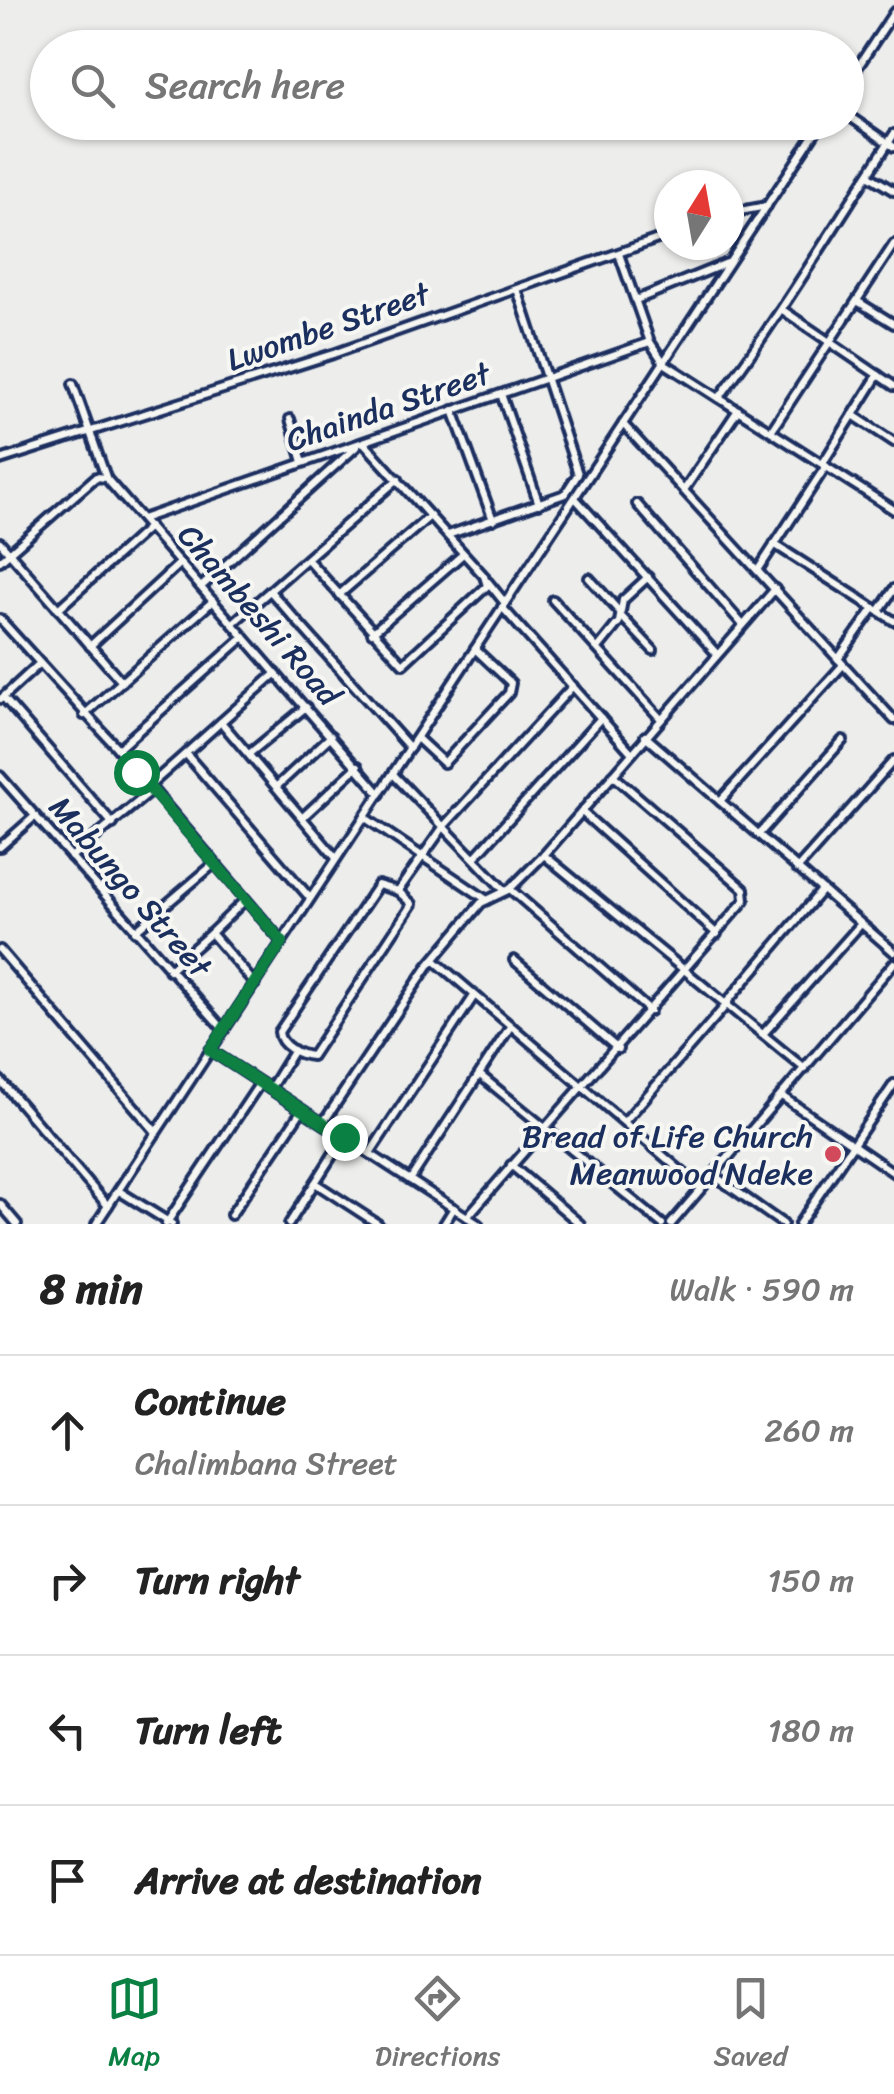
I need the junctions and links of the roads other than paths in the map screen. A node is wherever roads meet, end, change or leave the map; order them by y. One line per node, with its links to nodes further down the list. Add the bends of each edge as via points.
1 (894, 12): 2 (street)
2 (864, 57)
3 (864, 126): 6 (street)
4 (894, 134): 6 (street)
5 (810, 140): 9 (street)
6 (891, 145): 7 (street)
7 (868, 175): 8 (street); 18 (street)
8 (894, 191)
9 (767, 206): 10 (street); 14 (street)
10 (744, 210)
11 (654, 241): 13 (street, Lwombe Street)
12 (894, 244): 17 (street)
13 (620, 254): 15 (street, Lwombe Street); 16 (street)
14 (730, 262): 16 (street); 22 (street)
15 (518, 289): 24 (street); 34 (street, Lwombe Street)
16 (636, 300): 20 (street)
17 (856, 300): 19 (street); 21 (street)
18 (784, 310): 21 (street); 28 (street)
19 (894, 324)
20 (650, 342): 22 (street); 24 (street, Chainda Street)
21 (829, 344): 23 (street); 35 (street)
22 (664, 363): 28 (street); 33 (street)
23 (878, 376): 26 (street); 31 (street)
24 (547, 378): 27 (street, Chainda Street); 44 (street, via 576,460)
25 (73, 384): 34 (street)
26 (894, 386)
27 (502, 394): 29 (street, Chainda Street); 45 (street)
28 (720, 398): 30 (street)
29 (453, 410): 37 (street, Chainda Street); 50 (street)
30 (738, 410): 35 (street); 43 (street)
31 (853, 415): 36 (street); 40 (street)
32 (290, 418): 39 (street)
33 (623, 424): 43 (street); 44 (street)
34 (88, 431): 38 (street, Lwombe Street); 41 (street)
35 (771, 431): 40 (street)
36 (894, 442)
37 (362, 443): 39 (street, Chainda Street); 42 (street); 64 (street)
38 (0, 460)
39 (303, 462): 49 (street, Chainda Street)
40 (824, 464): 47 (street); 54 (street)
41 (106, 478): 49 (street, Chambeshi Road); 55 (street, via 96,478)
42 (398, 479): 48 (street); 57 (street)
43 (684, 490): 60 (street)
44 (574, 492): 45 (street); 61 (street); 71 (street)
45 (539, 504): 50 (street)
46 (637, 504): 78 (street)
47 (894, 510)
48 (430, 516): 52 (street); 68 (street)
49 (142, 519): 51 (street, Chambeshi Road)
50 (493, 520): 52 (street)
51 (149, 527): 59 (street, Chambeshi Road); 72 (street)
52 (448, 535): 56 (street)
53 (0, 542): 55 (street)
54 (774, 544): 60 (street); 73 (street)
55 (9, 552): 58 (street); 72 (street)
56 (462, 554): 63 (street); 79 (street)
57 (307, 559): 67 (street); 68 (street)
58 (0, 560)
59 (180, 563): 64 (street, Chambeshi Road); 81 (street)
60 (758, 570): 65 (street)
61 (648, 577): 74 (street, via 622,600); 85 (street)
62 (590, 578): 74 (street)
63 (487, 581): 71 (street); 79 (street, via 404,664)
64 (200, 586): 70 (street, Chambeshi Road)
65 (775, 588): 78 (street); 86 (street)
66 (894, 588): 73 (street)
67 (270, 591): 76 (street); 102 (street)
68 (339, 595): 79 (street)
69 (553, 600): 83 (street)
70 (213, 602): 76 (street, Chambeshi Road); 89 (street)
71 (503, 605): 82 (street); 90 (street)
72 (58, 609): 81 (street)
73 (877, 610): 75 (street); 86 (street)
74 (621, 615): 83 (street); 84 (street)
75 (894, 621)
76 (232, 623): 80 (street, Chambeshi Road)
77 (2, 625): 87 (street)
78 (743, 625): 85 (street)
79 (372, 633)
80 (244, 637): 88 (street, Chambeshi Road); 103 (street)
81 (90, 646): 89 (street)
82 (475, 649): 100 (street); 100 (street, via 512,683 510,693 444,763)
83 (598, 649): 95 (street)
84 (653, 650)
85 (717, 654): 95 (street)
86 (840, 662): 96 (street); 115 (street)
87 (39, 664): 91 (street); 93 (street)
88 (276, 673): 92 (street, Chambeshi Road); 97 (street)
89 (122, 682): 93 (street)
90 (573, 686): 94 (street); 121 (street)
91 (1, 698): 120 (street)
92 (306, 707): 98 (street, Chambeshi Road); 106 (street)
93 (84, 715): 103 (street)
94 (601, 718): 104 (street); 128 (street)
95 (660, 719): 99 (street)
96 (894, 720)
97 (221, 722): 105 (street); 106 (street)
98 (331, 736): 108 (street, Chambeshi Road); 112 (street)
99 (645, 736): 104 (street); 115 (street)
100 (417, 738): 102 (street)
101 (843, 740): 122 (street)
102 (410, 748): 109 (street)
103 (118, 749): 113 (street)
104 (631, 752): 110 (street)
105 (186, 754): 113 (street); 134 (street)
106 (249, 754): 112 (street)
107 (894, 760): 130 (street)
108 (358, 766): 114 (street, Chambeshi Road); 118 (street)
109 (394, 774): 114 (street); 121 (street)
110 (613, 775): 116 (street); 140 (street, via 747,892)
111 (0, 776): 117 (street, Mabungo Street)
112 (277, 787): 118 (street)
113 (149, 789): 120 (street); 129 (street)
114 (380, 794): 119 (street)
115 (720, 801): 122 (street)
116 (582, 812): 124 (street); 140 (street)
117 (34, 816): 123 (street); 126 (street, Mabungo Street)
118 (303, 817): 127 (street)
119 (364, 817): 125 (street); 127 (street)
120 (113, 824): 126 (street)
121 (444, 826): 125 (street); 128 (street)
122 (759, 834): 130 (street)
123 (0, 848)
124 (544, 854): 131 (street); 147 (street, via 672,962)
125 (422, 856): 133 (street); 136 (street)
126 (71, 858): 138 (street, Mabungo Street)
127 (336, 858): 134 (street)
128 (474, 858): 131 (street)
129 (214, 864): 135 (street); 138 (street)
130 (797, 869): 132 (street)
131 (507, 889): 136 (street); 152 (street)
132 (822, 890): 137 (street); 151 (street)
133 (398, 891): 158 (street, via 412,904 312,1056); 158 (street, via 376,886 344,932 279,1032)
134 (310, 898): 141 (street)
135 (246, 900): 139 (street); 141 (street)
136 (487, 900): 145 (street)
137 (860, 924): 143 (street); 155 (street)
138 (135, 931): 148 (street, Mabungo Street)
139 (211, 933): 148 (street); 149 (street)
140 (716, 934): 147 (street)
141 (282, 942): 149 (street)
142 (0, 950): 173 (street)
143 (894, 952)
144 (514, 960): 156 (street)
145 (436, 961): 150 (street); 171 (street)
146 (894, 964): 159 (street)
147 (687, 967): 151 (street); 152 (street)
148 (168, 971): 154 (street, Mabungo Street)
149 (254, 984): 154 (street)
150 (474, 996): 153 (street); 176 (street)
151 (728, 1003): 155 (street); 170 (street)
152 (650, 1011): 156 (street)
153 (510, 1027): 160 (street); 164 (street)
154 (224, 1030): 157 (street)
155 (764, 1033): 159 (street)
156 (618, 1049): 164 (street)
157 (210, 1050): 162 (street); 173 (street)
158 (294, 1050): 165 (street)
159 (805, 1069): 166 (street)
160 (480, 1075): 172 (street); 180 (street)
161 (0, 1080): 185 (street)
162 (260, 1083): 165 (street); 189 (street)
163 (894, 1084): 167 (street)
164 (578, 1086): 170 (street); 172 (street)
165 (270, 1089): 169 (street)
166 (782, 1097): 175 (street); 179 (street)
167 (884, 1100): 168 (street); 175 (street)
168 (894, 1107)
169 (302, 1110): 171 (street); 187 (street)
170 (625, 1121): 182 (street)
171 (323, 1123): 174 (street)
172 (543, 1128): 177 (street); 197 (street)
173 (156, 1132): 183 (street)
174 (344, 1137): 176 (street); 181 (street)
175 (853, 1144): 178 (street); 200 (street)
176 (370, 1153): 180 (street)
177 (511, 1165): 188 (street); 196 (street)
178 (894, 1173)
179 (712, 1174): 182 (street); 199 (street)
180 (410, 1180): 186 (street)
181 (315, 1183): 192 (street); 193 (street)
182 (701, 1188): 198 (street)
183 (119, 1191): 185 (street); 189 (street)
184 (0, 1204): 190 (street)
185 (108, 1206): 191 (street)
186 (454, 1208): 188 (street); 194 (street)
187 (231, 1215)
188 (467, 1217): 195 (street)
189 (168, 1223)
190 (18, 1224)
191 (96, 1224)
192 (289, 1224)
193 (378, 1224)
194 (444, 1224)
195 (478, 1224)
196 (580, 1224)
197 (662, 1224)
198 (671, 1224)
199 (783, 1224)
200 (799, 1224)

